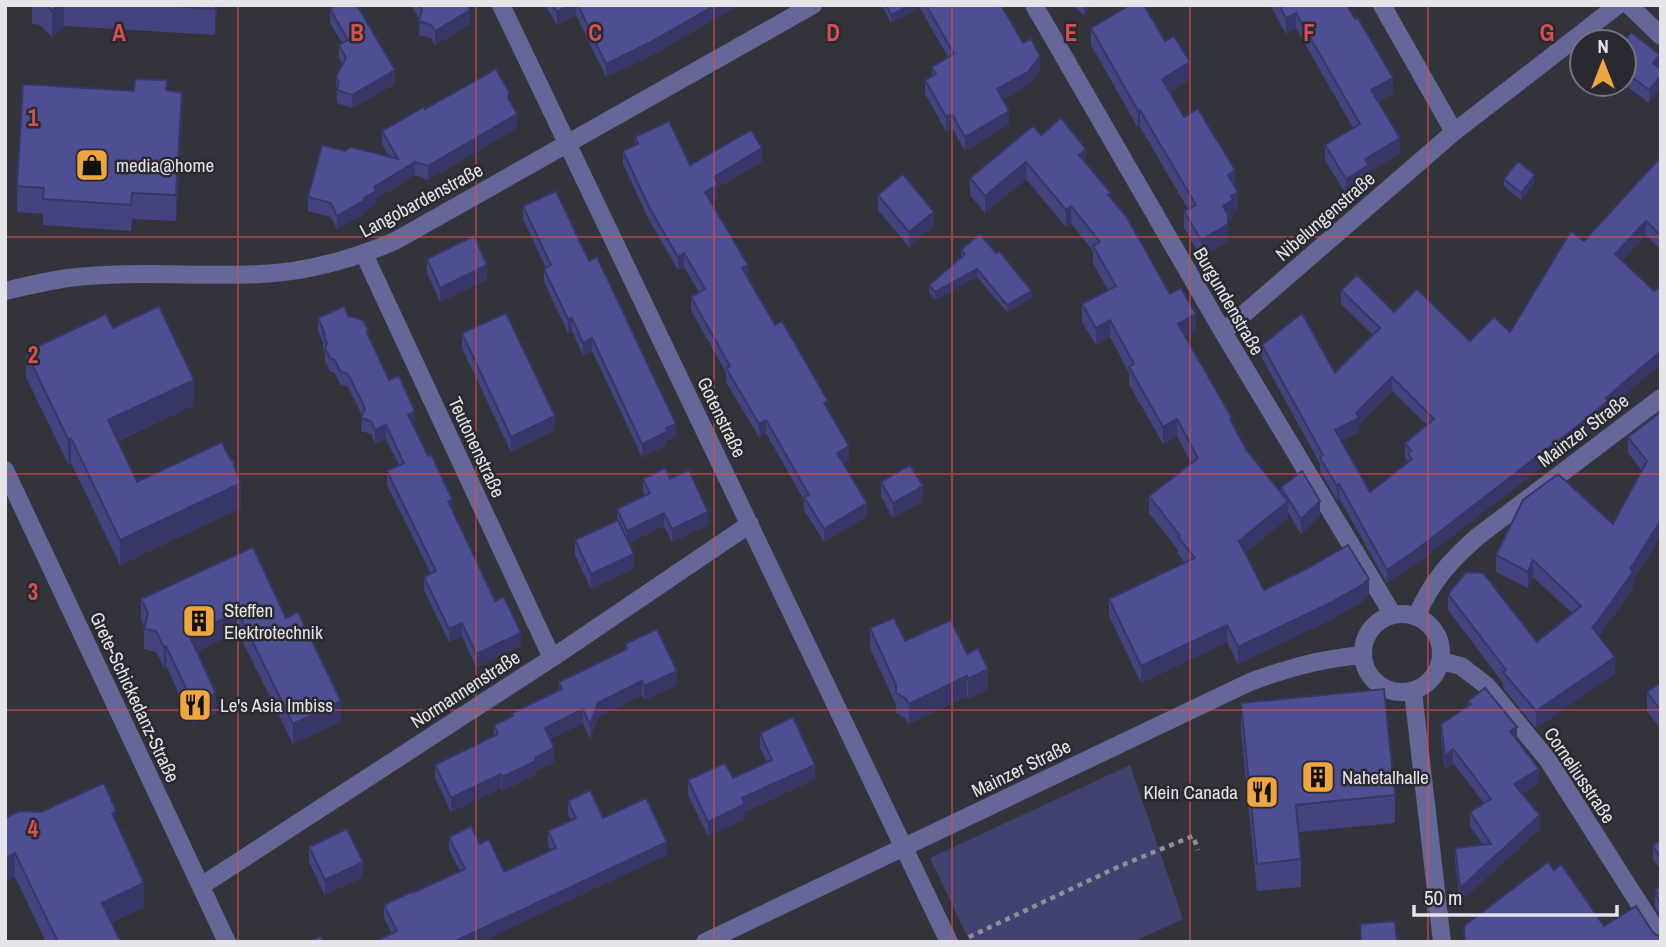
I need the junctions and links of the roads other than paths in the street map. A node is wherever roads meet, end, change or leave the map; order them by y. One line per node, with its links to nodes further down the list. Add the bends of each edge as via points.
1 (501, 5): 9 (street, Gotenstraße)
2 (813, 5): 9 (street, Langobardenstraße)
3 (1034, 5): 12 (street, Burgundenstraße)
4 (1382, 5): 8 (street)
5 (1618, 5): 8 (street, Nibelungenstraße)
6 (1629, 5): 7 (street)
7 (1661, 36)
8 (1454, 132): 12 (street, Nibelungenstraße)
9 (567, 144): 10 (street, Langobardenstraße); 15 (street, Gotenstraße)
10 (364, 254): 11 (street, Langobardenstraße, via 262,274 109,275); 19 (street, Teutonenstraße)
11 (5, 291)
12 (1223, 332): 16 (street, Burgundenstraße)
13 (1661, 398): 17 (street, Mainzer Straße, via 1456,555 1439,574)
14 (5, 470): 23 (street, Grete-Schickedanz-Straße)
15 (750, 524): 19 (street, Normannenstraße); 22 (street, Gotenstraße)
16 (1393, 615): 17 (street); 18 (street, via 1370,629)
17 (1416, 617): 20 (street, via 1436,634)
18 (1363, 655): 21 (street, via 1370,677 1379,685 1390,691); 22 (street, Mainzer Straße, via 1314,662 1251,682)
19 (552, 658): 23 (street, Normannenstraße)
20 (1441, 661): 21 (street, via 1431,680); 24 (street, Corneliusstraße, via 1461,666 1487,686 1548,760)
21 (1413, 692): 28 (street)
22 (903, 848): 26 (street, Mainzer Straße); 27 (street, Gotenstraße)
23 (201, 886): 25 (street, Grete-Schickedanz-Straße)
24 (1661, 938)
25 (227, 942)
26 (705, 942)
27 (949, 942)
28 (1442, 942)

